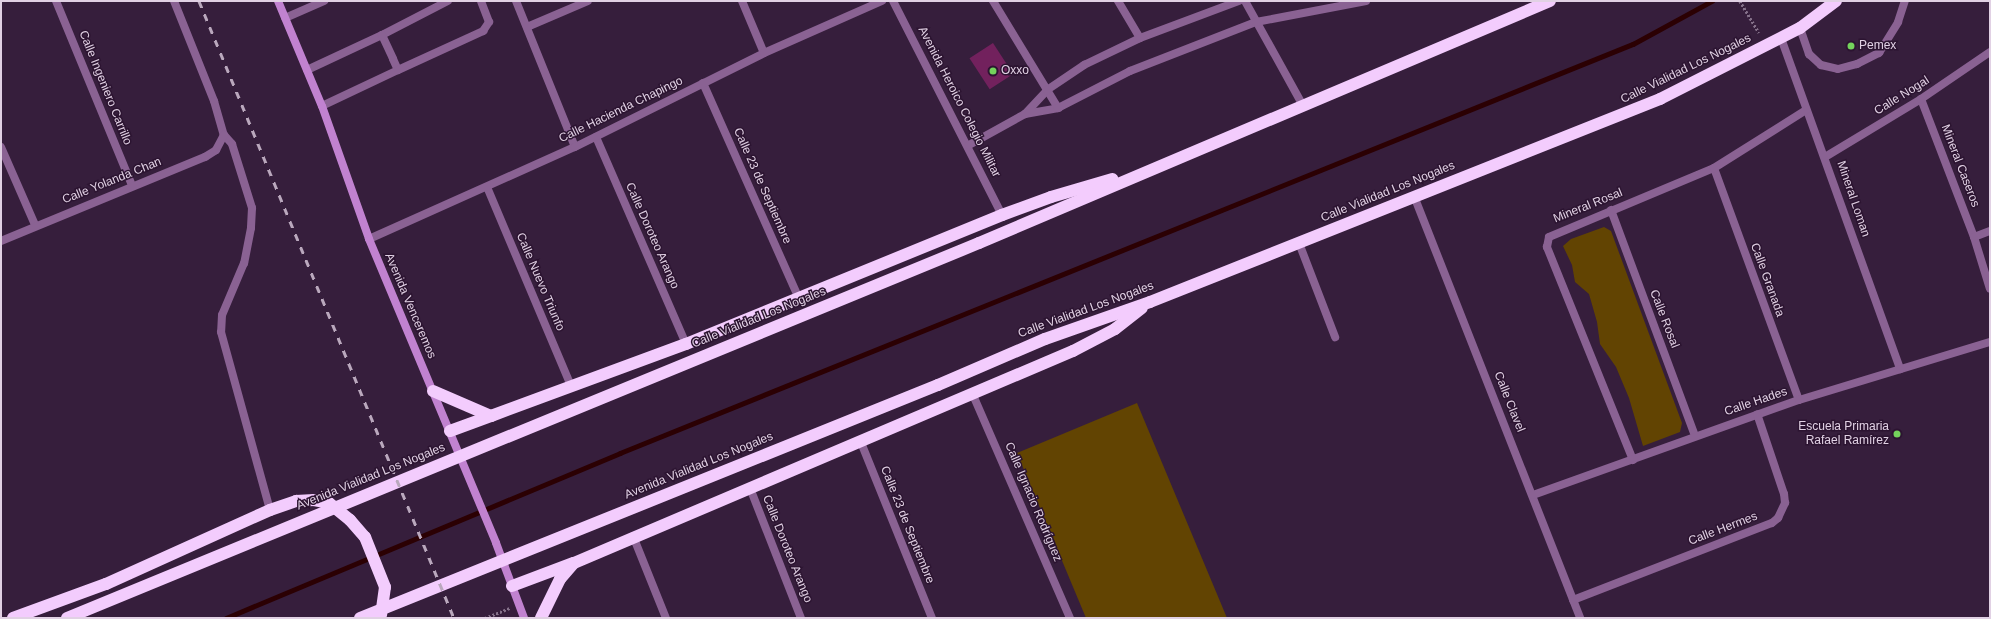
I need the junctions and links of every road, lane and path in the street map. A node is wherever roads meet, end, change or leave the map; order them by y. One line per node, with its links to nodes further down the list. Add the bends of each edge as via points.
1 (56, 1): 49 (street, Calle Ingeniero Carrillo)
2 (174, 1): 41 (street, via 214,101)
3 (278, 1): 21 (street, Avenida Venceremos)
4 (324, 1): 21 (street)
5 (448, 1): 25 (street)
6 (481, 1): 32 (street, via 489,22 483,31)
7 (516, 1): 23 (street)
8 (588, 1): 23 (street)
9 (742, 1): 30 (street)
10 (882, 1): 30 (street, Calle Hacienda Chapingo)
11 (893, 1): 43 (street, Avenida Heroico Colegio Militar)
12 (993, 1): 34 (street)
13 (1118, 1): 27 (street)
14 (1239, 1): 27 (street)
15 (1245, 1): 22 (street)
16 (1366, 1): 22 (street)
17 (1550, 1): 36 (highway, Calle Vialidad Los Nogales)
18 (1740, 1): 26 (path)
19 (1836, 1): 24 (highway, Calle Vialidad Los Nogales)
20 (1905, 1): 24 (street, via 1898,22 1879,53 1857,64 1838,69 1822,65 1809,54)
21 (285, 18): 31 (street, Avenida Venceremos)
22 (1256, 22): 36 (street); 38 (street, via 1130,71)
23 (527, 28): 45 (street)
24 (1800, 28): 28 (highway, Calle Vialidad Los Nogales)
25 (382, 35): 31 (street); 32 (street)
26 (1760, 36)
27 (1140, 38): 34 (street, via 1084,65)
28 (1780, 38): 39 (street, Mineral Loman); 51 (highway, Calle Vialidad Los Nogales, via 1660,99 1567,138)
29 (1990, 52): 35 (street, Calle Nogal)
30 (764, 53): 33 (street, Calle Hacienda Chapingo)
31 (307, 70): 37 (street, Avenida Venceremos)
32 (398, 70): 37 (street)
33 (703, 82): 42 (street, Calle Hacienda Chapingo); 61 (street, Calle 23 de Septiembre)
34 (1047, 90): 38 (street); 40 (street)
35 (1921, 99): 46 (street, Calle Nogal); 56 (street, Mineral Caseros)
36 (1302, 104): 48 (highway, Calle Vialidad Los Nogales)
37 (322, 106): 57 (street, Avenida Venceremos)
38 (1058, 108): 40 (street)
39 (1806, 110): 46 (street, Mineral Loman); 47 (street, Mineral Rosal)
40 (1025, 114): 43 (street)
41 (224, 136): 49 (street, Calle Yolanda Chan, via 216,150 204,157); 81 (street, via 232,144 252,208 244,263 222,314 221,332)
42 (596, 137): 45 (street, Calle Hacienda Chapingo); 65 (street, Calle Doroteo Arango)
43 (969, 145): 53 (street, Avenida Heroico Colegio Militar)
44 (1, 147): 54 (street)
45 (575, 147): 50 (street, Calle Hacienda Chapingo)
46 (1825, 157): 67 (street, Mineral Loman)
47 (1714, 168): 52 (street, Mineral Rosal); 72 (street, Calle Granada)
48 (1150, 170): 53 (highway, via 1050,197); 66 (highway, Calle Vialidad Los Nogales)
49 (132, 185): 54 (street, Calle Yolanda Chan)
50 (487, 187): 57 (street, Calle Hacienda Chapingo); 69 (street, Calle Nuevo Triunfo)
51 (1414, 196): 59 (highway, Calle Vialidad Los Nogales); 80 (street, Calle Clavel)
52 (1611, 210): 76 (street, Calle Rosal); 78 (street, Mineral Rosal, via 1553,234 1547,241 1547,247)
53 (1002, 215): 61 (highway)
54 (36, 225): 58 (street, Calle Yolanda Chan)
55 (1990, 231): 56 (street)
56 (1974, 237): 60 (street, Mineral Caseros)
57 (370, 239): 70 (street, Avenida Venceremos)
58 (1, 241)
59 (1299, 243): 62 (highway, Calle Vialidad Los Nogales); 63 (street)
60 (1990, 289)
61 (799, 299): 65 (highway)
62 (1150, 302): 68 (highway, Calle Vialidad Los Nogales, via 1045,339); 71 (highway, via 1116,329 1094,342)
63 (1335, 337)
64 (1990, 342): 67 (street, Calle Hades)
65 (686, 344): 69 (highway)
66 (686, 363): 88 (highway, Avenida Vialidad Los Nogales)
67 (1900, 369): 72 (street, Calle Hades)
68 (938, 385): 89 (highway, Avenida Vialidad Los Nogales)
69 (571, 386): 74 (highway)
70 (433, 391): 74 (highway); 75 (street, Avenida Venceremos)
71 (973, 395): 77 (highway); 97 (street, Calle Ignacio Rodríguez)
72 (1799, 400): 73 (street, Calle Hades)
73 (1757, 414): 76 (street, Calle Hades); 85 (street, Calle Hermes, via 1784,494 1785,503 1778,518 1772,523)
74 (491, 416): 75 (highway)
75 (450, 431): 84 (street, Avenida Venceremos)
76 (1695, 436): 78 (street, Calle Hades)
77 (860, 440): 79 (highway); 96 (street, Calle 23 de Septiembre)
78 (1633, 460): 80 (street, Calle Hades)
79 (750, 488): 82 (highway); 95 (street, Calle Doroteo Arango)
80 (1533, 495): 85 (street, Calle Clavel)
81 (270, 510): 87 (highway, via 106,584); 90 (highway, via 296,501 314,500 330,503 350,520 365,537 385,587)
82 (633, 536): 83 (highway); 94 (street)
83 (574, 563): 84 (highway); 93 (highway, via 560,579)
84 (512, 586): 86 (street, Avenida Venceremos)
85 (1574, 600): 98 (street, Calle Clavel)
86 (519, 604): 91 (path); 92 (street, Avenida Venceremos)
87 (12, 618)
88 (67, 618)
89 (360, 618)
90 (381, 618)
91 (485, 618)
92 (524, 618)
93 (541, 618)
94 (666, 618)
95 (801, 618)
96 (932, 618)
97 (1070, 618)
98 (1580, 618)

